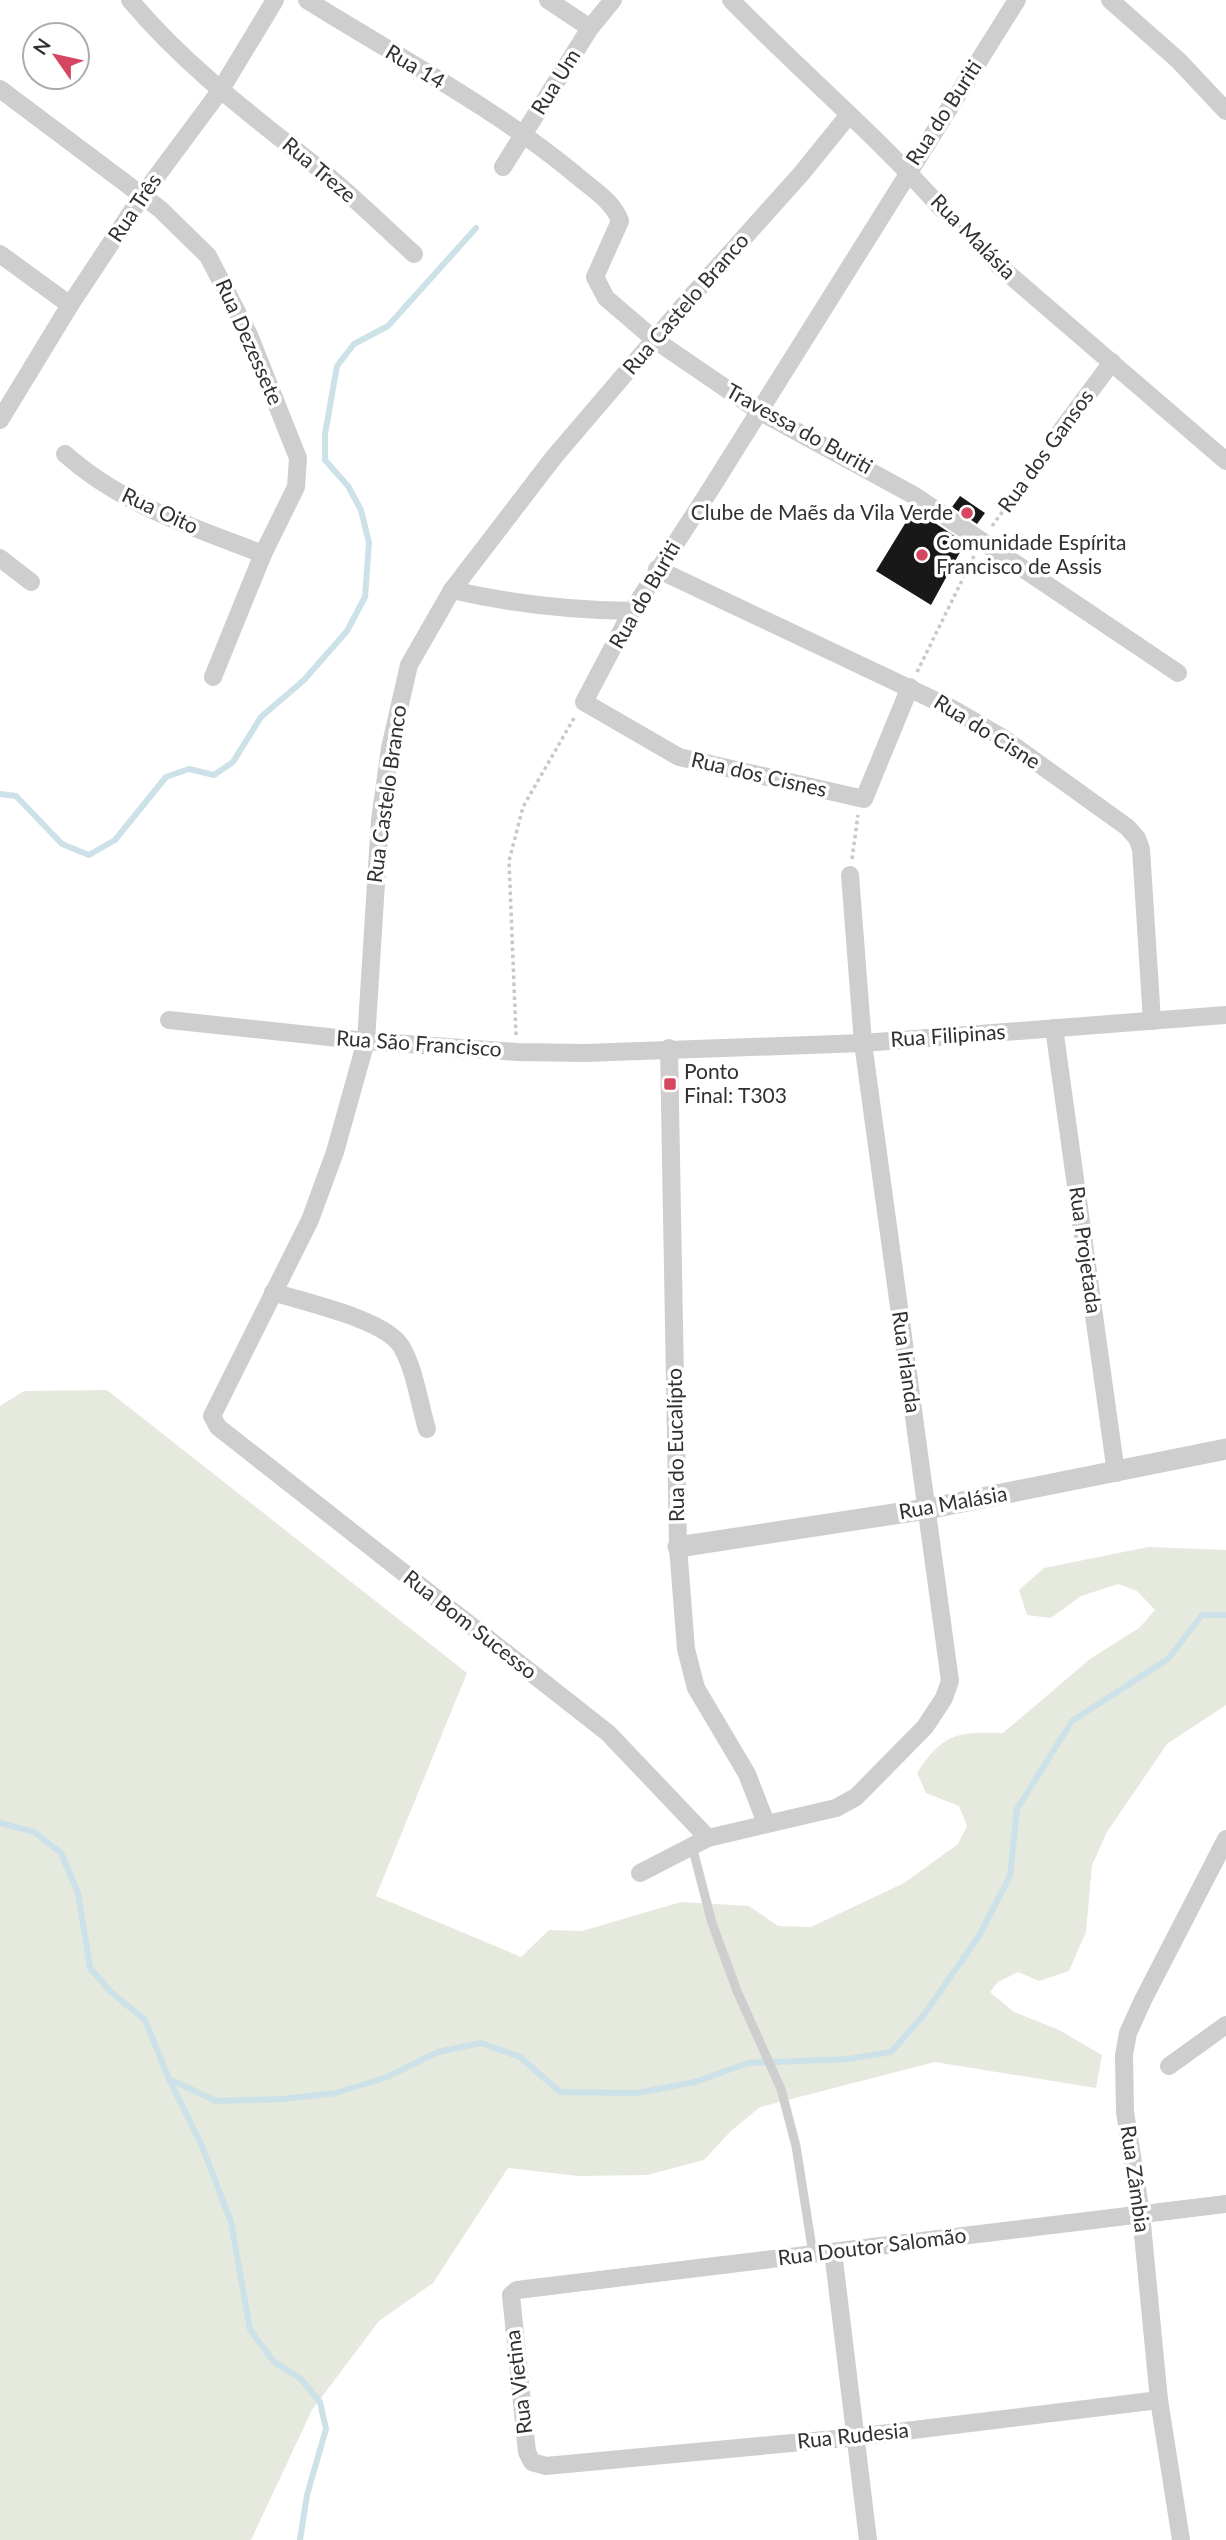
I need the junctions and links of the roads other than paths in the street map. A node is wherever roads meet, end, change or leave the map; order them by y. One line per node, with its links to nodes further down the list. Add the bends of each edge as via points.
1 (130, 0): 11 (street, Rua Treze, via 157,33)
2 (275, 0): 11 (street, Rua Três)
3 (307, 0): 14 (street, Rua 14)
4 (548, 0): 9 (street)
5 (613, 0): 9 (street, Rua Um)
6 (732, 0): 13 (street, Rua Malásia)
7 (1017, 0): 16 (street, Rua do Buriti)
8 (1111, 0): 12 (street)
9 (590, 28): 14 (street, Rua Um)
10 (0, 89): 17 (street, Rua Dezessete)
11 (220, 91): 17 (street, Rua Três); 20 (street, Rua Treze, via 324,173)
12 (1226, 111)
13 (848, 116): 16 (street, Rua Malásia); 23 (street, Rua Castelo Branco)
14 (524, 133): 15 (street, Rua Um); 23 (street, Travessa do Buriti, via 616,211 620,221 617,233 595,276 606,298)
15 (503, 167)
16 (907, 170): 18 (street, Rua Malásia); 26 (street, Rua do Buriti)
17 (142, 197): 22 (street, Rua Três); 31 (street, Rua Dezessete, via 183,229 215,267 250,335 298,458 296,487)
18 (942, 209)
19 (0, 254): 22 (street)
20 (414, 254)
21 (998, 264): 24 (street, Rua Malásia)
22 (70, 305): 25 (street, Rua Três)
23 (655, 340): 26 (street, Travessa do Buriti); 35 (street, Rua Castelo Branco, via 554,457)
24 (1112, 362): 28 (street, Rua dos Gansos); 30 (street, Rua Malásia)
25 (5, 399): 27 (street, Rua Três)
26 (760, 411): 33 (street, Rua do Buriti); 37 (street, Travessa do Buriti, via 884,476)
27 (0, 420)
28 (1054, 440)
29 (65, 454): 31 (street, Rua Oito, via 142,507)
30 (1226, 461)
31 (263, 554): 38 (street, Rua Dezessete)
32 (0, 558): 34 (street)
33 (657, 569): 36 (street, Rua do Buriti); 39 (street, Rua do Cisne)
34 (31, 582)
35 (452, 590): 36 (street, via 497,601); 46 (street, Rua Castelo Branco, via 409,665 394,724 373,891)
36 (632, 611): 40 (street, Rua do Buriti)
37 (1178, 673)
38 (214, 677)
39 (910, 687): 40 (street, Rua dos Cisnes, via 864,799 679,757); 44 (street, Rua do Cisne, via 1003,738 1137,838 1143,868)
40 (584, 702)
41 (850, 875): 47 (street)
42 (1226, 1015): 44 (street, Rua Filipinas)
43 (169, 1020): 46 (street, Rua São Francisco)
44 (1152, 1021): 45 (street, Rua Filipinas)
45 (1054, 1028): 47 (street, Rua Filipinas); 53 (street, Rua Projetada)
46 (366, 1041): 48 (street, Rua São Francisco, via 517,1052); 49 (street, Rua Castelo Branco, via 335,1152)
47 (863, 1043): 48 (street, Rua Filipinas); 54 (street, Rua Irlanda)
48 (669, 1048): 55 (street, Rua do Eucalípto)
49 (272, 1292): 50 (street, Rua Castelo Branco, via 214,1409 213,1421); 51 (street, via 369,1324 396,1339 406,1356)
50 (218, 1427): 58 (street, Rua Bom Sucesso, via 608,1733)
51 (427, 1429)
52 (1226, 1449): 53 (street, Rua Malásia)
53 (1116, 1473): 54 (street, Rua Malásia)
54 (926, 1509): 55 (street, Rua Malásia); 56 (street, Rua Irlanda, via 950,1681 944,1698 925,1727 856,1797 836,1808)
55 (678, 1546): 56 (street, Rua do Eucalípto, via 686,1649 696,1688 747,1774)
56 (766, 1823): 58 (street)
57 (1226, 1839): 63 (street, Rua Zâmbia, via 1128,2033 1123,2080)
58 (700, 1841): 59 (street); 65 (lane, via 712,1923 775,2076 796,2146)
59 (640, 1873)
60 (1223, 2035): 61 (street)
61 (1169, 2066)
62 (1224, 2209): 63 (street, Rua Doutor Salomão)
63 (1141, 2214): 64 (street, Rua Doutor Salomão); 67 (street, Rua Zâmbia)
64 (833, 2252): 65 (street, Rua Doutor Salomão); 68 (street)
65 (813, 2254): 66 (street, Rua Doutor Salomão)
66 (517, 2290): 69 (street, Rua Vietina, via 511,2295 510,2307 527,2452 532,2462)
67 (1159, 2400): 68 (street, Rua Rudesia); 71 (street, Rua Zâmbia)
68 (856, 2437): 69 (street, Rua Rudesia); 70 (street)
69 (546, 2466)
70 (868, 2540)
71 (1181, 2540)

